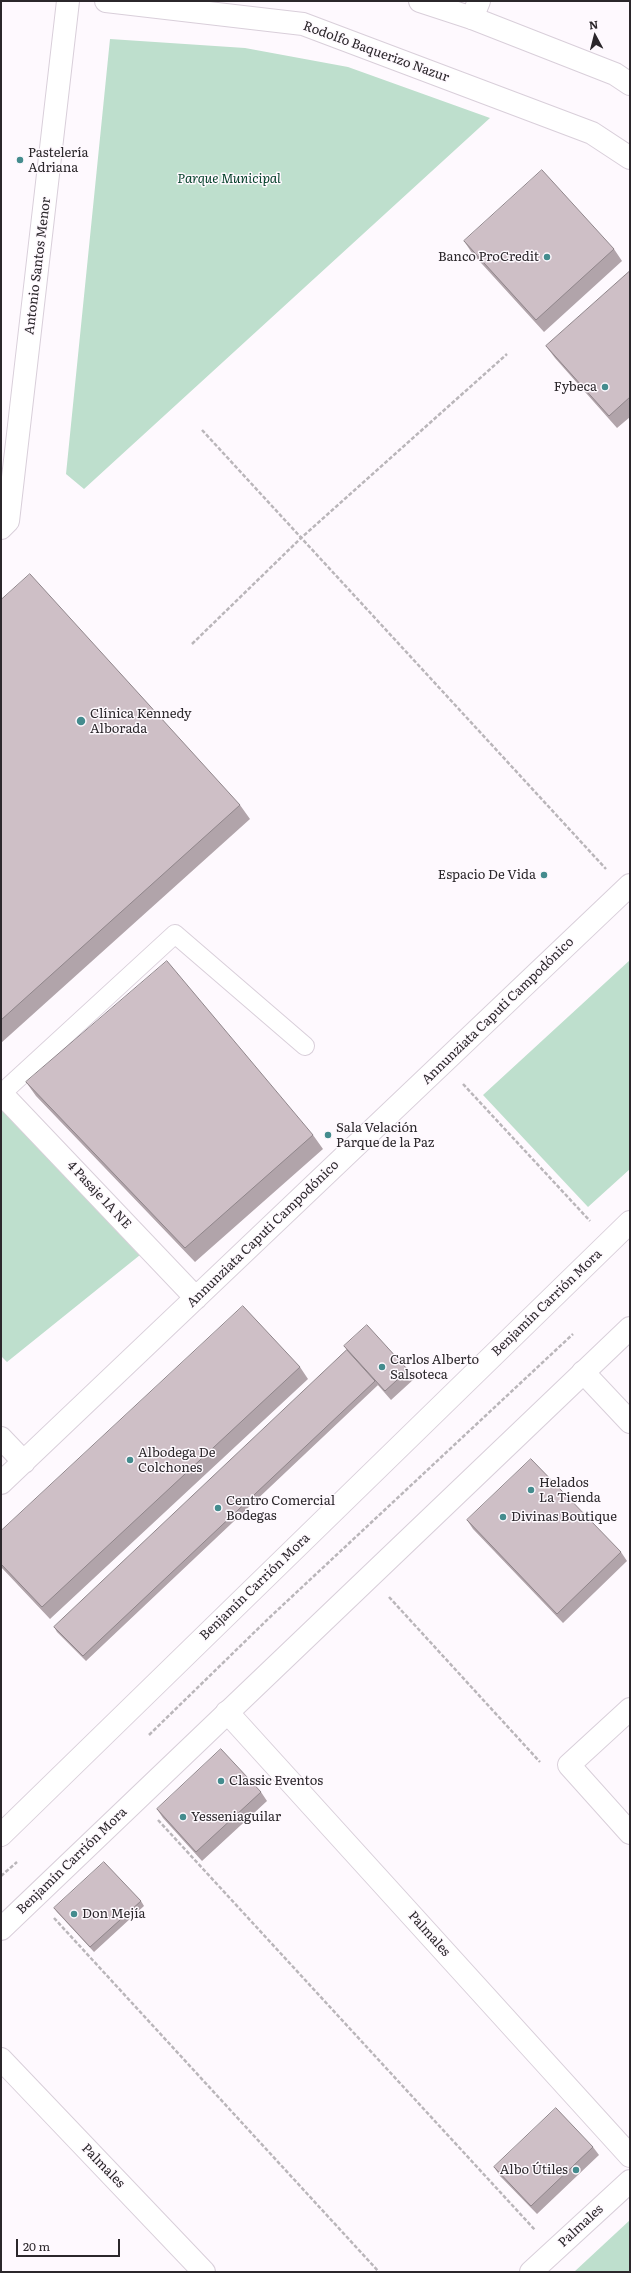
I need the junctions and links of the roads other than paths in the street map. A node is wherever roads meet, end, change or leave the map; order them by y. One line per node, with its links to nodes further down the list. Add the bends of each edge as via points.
1 (68, 1): 7 (street, Antonio Santos Menor, via 8,521)
2 (106, 1): 6 (street, Rodolfo Baquerizo Nazur, via 302,24 592,133)
3 (420, 1): 4 (street)
4 (476, 10): 5 (street, via 614,74)
5 (630, 84)
6 (630, 158)
7 (1, 528)
8 (628, 887): 12 (street, Annunziata Caputi Campodónico)
9 (305, 1046): 10 (lane, via 175,934)
10 (1, 1093): 12 (street, 4 Pasaje 1A NE)
11 (630, 1222): 22 (street, Benjamín Carrión Mora)
12 (196, 1298): 17 (street, Annunziata Caputi Campodónico)
13 (630, 1328): 14 (street, Benjamín Carrión Mora)
14 (583, 1372): 15 (street); 20 (street, Benjamín Carrión Mora)
15 (630, 1422)
16 (1, 1438): 17 (street)
17 (24, 1462): 18 (street, Annunziata Caputi Campodónico)
18 (1, 1483)
19 (630, 1709): 21 (street, via 569,1765)
20 (227, 1712): 23 (street, Benjamín Carrión Mora); 25 (street, Palmales)
21 (630, 1833)
22 (1, 1835)
23 (1, 1929)
24 (1, 2059): 27 (street, Palmales)
25 (630, 2156)
26 (630, 2181): 28 (street, Palmales)
27 (204, 2272)
28 (531, 2272)

